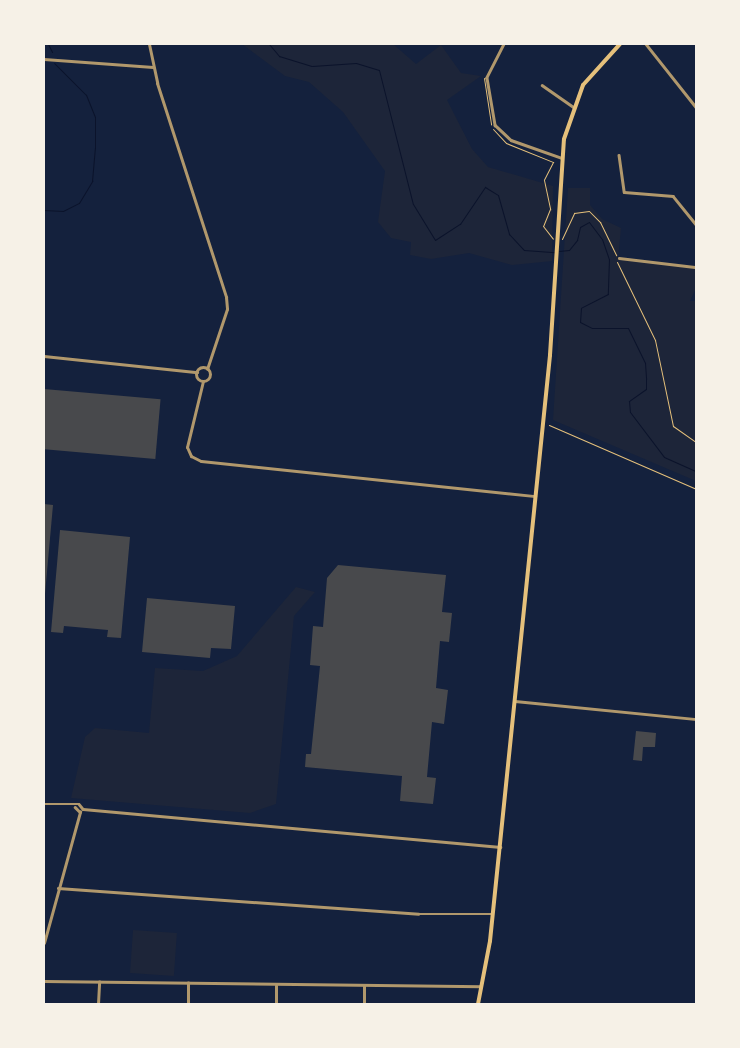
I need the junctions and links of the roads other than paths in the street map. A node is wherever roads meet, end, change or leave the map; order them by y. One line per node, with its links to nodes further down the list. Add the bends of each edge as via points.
1 (149, 44): 6 (street)
2 (504, 44): 11 (street, via 487,78 490,107 502,134)
3 (620, 44): 8 (main road, via 593,70)
4 (646, 44): 9 (street)
5 (44, 59): 6 (street)
6 (153, 67): 16 (street, via 226,297 227,309)
7 (542, 85): 8 (street)
8 (573, 107): 11 (main road)
9 (696, 107)
10 (619, 155): 12 (street, via 624,192 673,196)
11 (562, 158): 19 (main road, via 559,236)
12 (696, 224)
13 (618, 258): 14 (street)
14 (696, 267)
15 (44, 356): 17 (street)
16 (207, 369): 17 (street); 18 (street, via 210,376)
17 (196, 372): 18 (street)
18 (203, 381): 19 (street, via 187,447 191,456 201,461)
19 (535, 496): 20 (main road)
20 (515, 701): 21 (street); 26 (main road)
21 (696, 719)
22 (44, 804): 23 (street)
23 (75, 807): 24 (street, via 80,804); 25 (street)
24 (83, 808): 25 (street); 26 (street)
25 (80, 812): 27 (street)
26 (500, 847): 28 (main road)
27 (58, 888): 28 (street, via 418,914); 29 (street)
28 (493, 914): 35 (main road)
29 (44, 943)
30 (44, 981): 31 (street)
31 (99, 982): 32 (street); 36 (street)
32 (188, 983): 33 (street); 37 (street)
33 (276, 985): 34 (street); 38 (street)
34 (364, 986): 35 (street); 39 (street)
35 (482, 986): 40 (main road)
36 (98, 1004)
37 (188, 1004)
38 (276, 1004)
39 (364, 1004)
40 (478, 1004)

